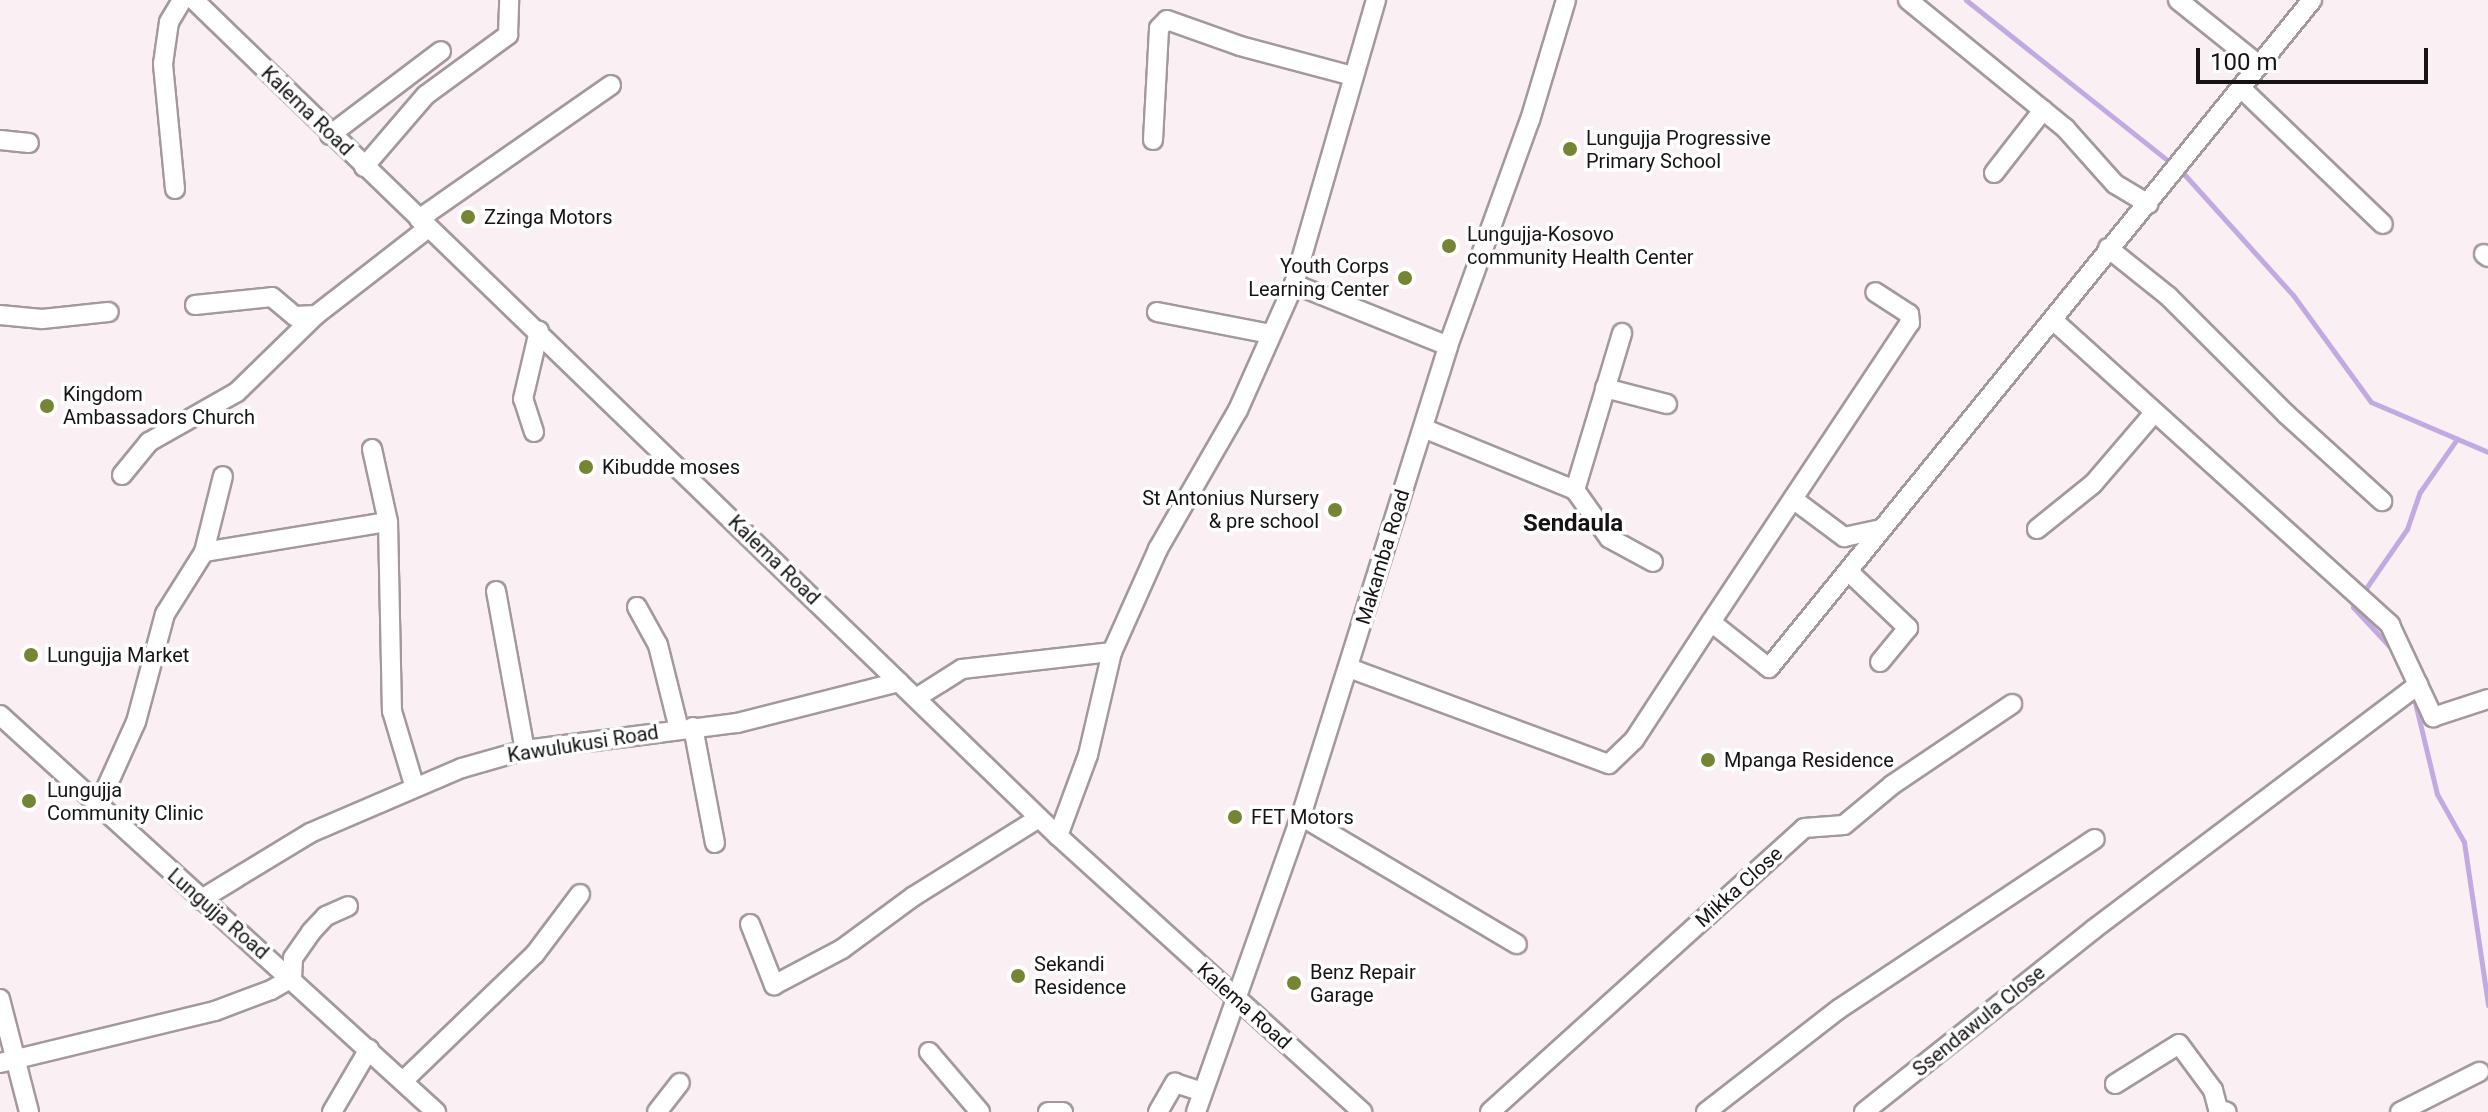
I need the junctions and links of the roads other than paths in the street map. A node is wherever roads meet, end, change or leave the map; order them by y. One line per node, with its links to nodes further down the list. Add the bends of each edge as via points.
1 (182, 0): 21 (street, via 169,22 163,64)
2 (194, 0): 15 (street, Kalema Road)
3 (509, 0): 19 (street, via 508,35 426,95)
4 (1376, 0): 11 (street)
5 (1566, 0): 37 (street, Makamba Road, via 1530,120)
6 (1908, 0): 14 (street)
7 (2178, 0): 10 (street)
8 (2312, 0): 10 (street)
9 (441, 51): 15 (street)
10 (2259, 65): 13 (street)
11 (1353, 76): 17 (street, via 1167,20 1159,28); 26 (street)
12 (611, 85): 23 (street)
13 (2242, 89): 22 (street); 24 (street)
14 (2043, 110): 20 (street); 22 (street, via 2115,184)
15 (330, 135): 19 (street, Kalema Road)
16 (0, 140): 18 (street)
17 (1153, 140)
18 (29, 143)
19 (364, 167): 23 (street, Kalema Road)
20 (1994, 173)
21 (175, 189)
22 (2148, 204): 25 (street)
23 (424, 223): 32 (street); 34 (street, Kalema Road)
24 (2383, 224)
25 (2108, 248): 33 (street); 48 (street, via 2168,296)
26 (1294, 284): 36 (street); 37 (street)
27 (1875, 292): 47 (street, via 1912,319)
28 (195, 305): 32 (street, via 272,297 295,316)
29 (109, 312): 31 (street, via 42,319)
30 (1157, 312): 36 (street)
31 (0, 315)
32 (316, 315): 44 (street, via 237,392 149,442)
33 (2053, 320): 40 (street); 50 (street)
34 (539, 331): 42 (street, via 523,399); 61 (street, Kalema Road)
35 (1622, 333): 38 (street)
36 (1270, 334): 58 (street, via 1238,410 1158,549)
37 (1448, 346): 41 (street, Makamba Road)
38 (1605, 388): 39 (street); 46 (street)
39 (1667, 404)
40 (2154, 413): 51 (street, via 2093,484); 62 (street, via 2390,625)
41 (1423, 428): 46 (street); 60 (street, Makamba Road)
42 (534, 432)
43 (372, 449): 49 (street)
44 (122, 475)
45 (223, 476): 52 (street)
46 (1575, 490): 53 (street, via 1609,538)
47 (1793, 499): 50 (street, via 1844,537); 57 (street)
48 (2382, 501)
49 (388, 522): 52 (street); 69 (street, via 392,711)
50 (1882, 529): 54 (street)
51 (2037, 529)
52 (204, 552): 70 (street, via 165,614 136,722)
53 (1653, 562)
54 (1848, 571): 57 (street, via 1769,668); 59 (street, via 1908,628)
55 (496, 591): 68 (street)
56 (637, 607): 67 (street, via 658,645)
57 (1711, 622): 60 (street, via 1634,740 1609,764)
58 (1112, 652): 63 (street, via 962,669); 73 (street, via 1088,755)
59 (1880, 662)
60 (1349, 668): 71 (street, Makamba Road)
61 (899, 682): 63 (street, Kalema Road); 67 (street, Kawulukusi Road, via 791,711)
62 (2410, 689): 64 (street, via 2433,717); 104 (street, Ssendawula Close)
63 (916, 698): 72 (street, Kalema Road)
64 (2488, 699)
65 (2012, 704): 102 (street, Mikka Close, via 1892,785 1844,825 1804,828)
66 (0, 715): 70 (street, Lungujja Road)
67 (686, 728): 68 (street, Kawulukusi Road); 75 (street)
68 (525, 750): 69 (street, Kawulukusi Road)
69 (414, 785): 77 (street, Kawulukusi Road, via 310,833)
70 (98, 806): 77 (street, Lungujja Road)
71 (1301, 816): 80 (street); 82 (street, Makamba Road)
72 (1039, 818): 73 (street, Kalema Road); 79 (street, via 887,914 842,949 774,985)
73 (1058, 836): 82 (street, Kalema Road)
74 (2095, 839): 103 (street, via 1839,1009)
75 (715, 843)
76 (580, 894): 88 (street, via 535,954)
77 (200, 900): 81 (street, Lungujja Road)
78 (348, 906): 81 (street, via 326,916 311,932 293,958)
79 (750, 924)
80 (1517, 944)
81 (292, 978): 84 (street, Lungujja Road); 86 (street, via 215,1011)
82 (1235, 998): 91 (street, Makamba Road); 101 (street, Kalema Road)
83 (0, 999): 86 (street)
84 (369, 1049): 88 (street, Lungujja Road); 93 (street)
85 (929, 1052): 96 (street)
86 (8, 1061): 92 (street)
87 (2479, 1072): 106 (street)
88 (403, 1081): 94 (street, Lungujja Road)
89 (680, 1083): 95 (street)
90 (2115, 1084): 105 (street, via 2179,1044 2213,1090 2218,1109)
91 (1203, 1092): 99 (street, via 1175,1083); 100 (street, Makamba Road)
92 (29, 1112)
93 (332, 1112)
94 (436, 1112)
95 (657, 1112)
96 (980, 1112)
97 (1048, 1112): 98 (street)
98 (1063, 1112)
99 (1158, 1112)
100 (1196, 1112)
101 (1362, 1112)
102 (1490, 1112)
103 (1706, 1112)
104 (1864, 1112)
105 (2227, 1112)
106 (2400, 1112)

